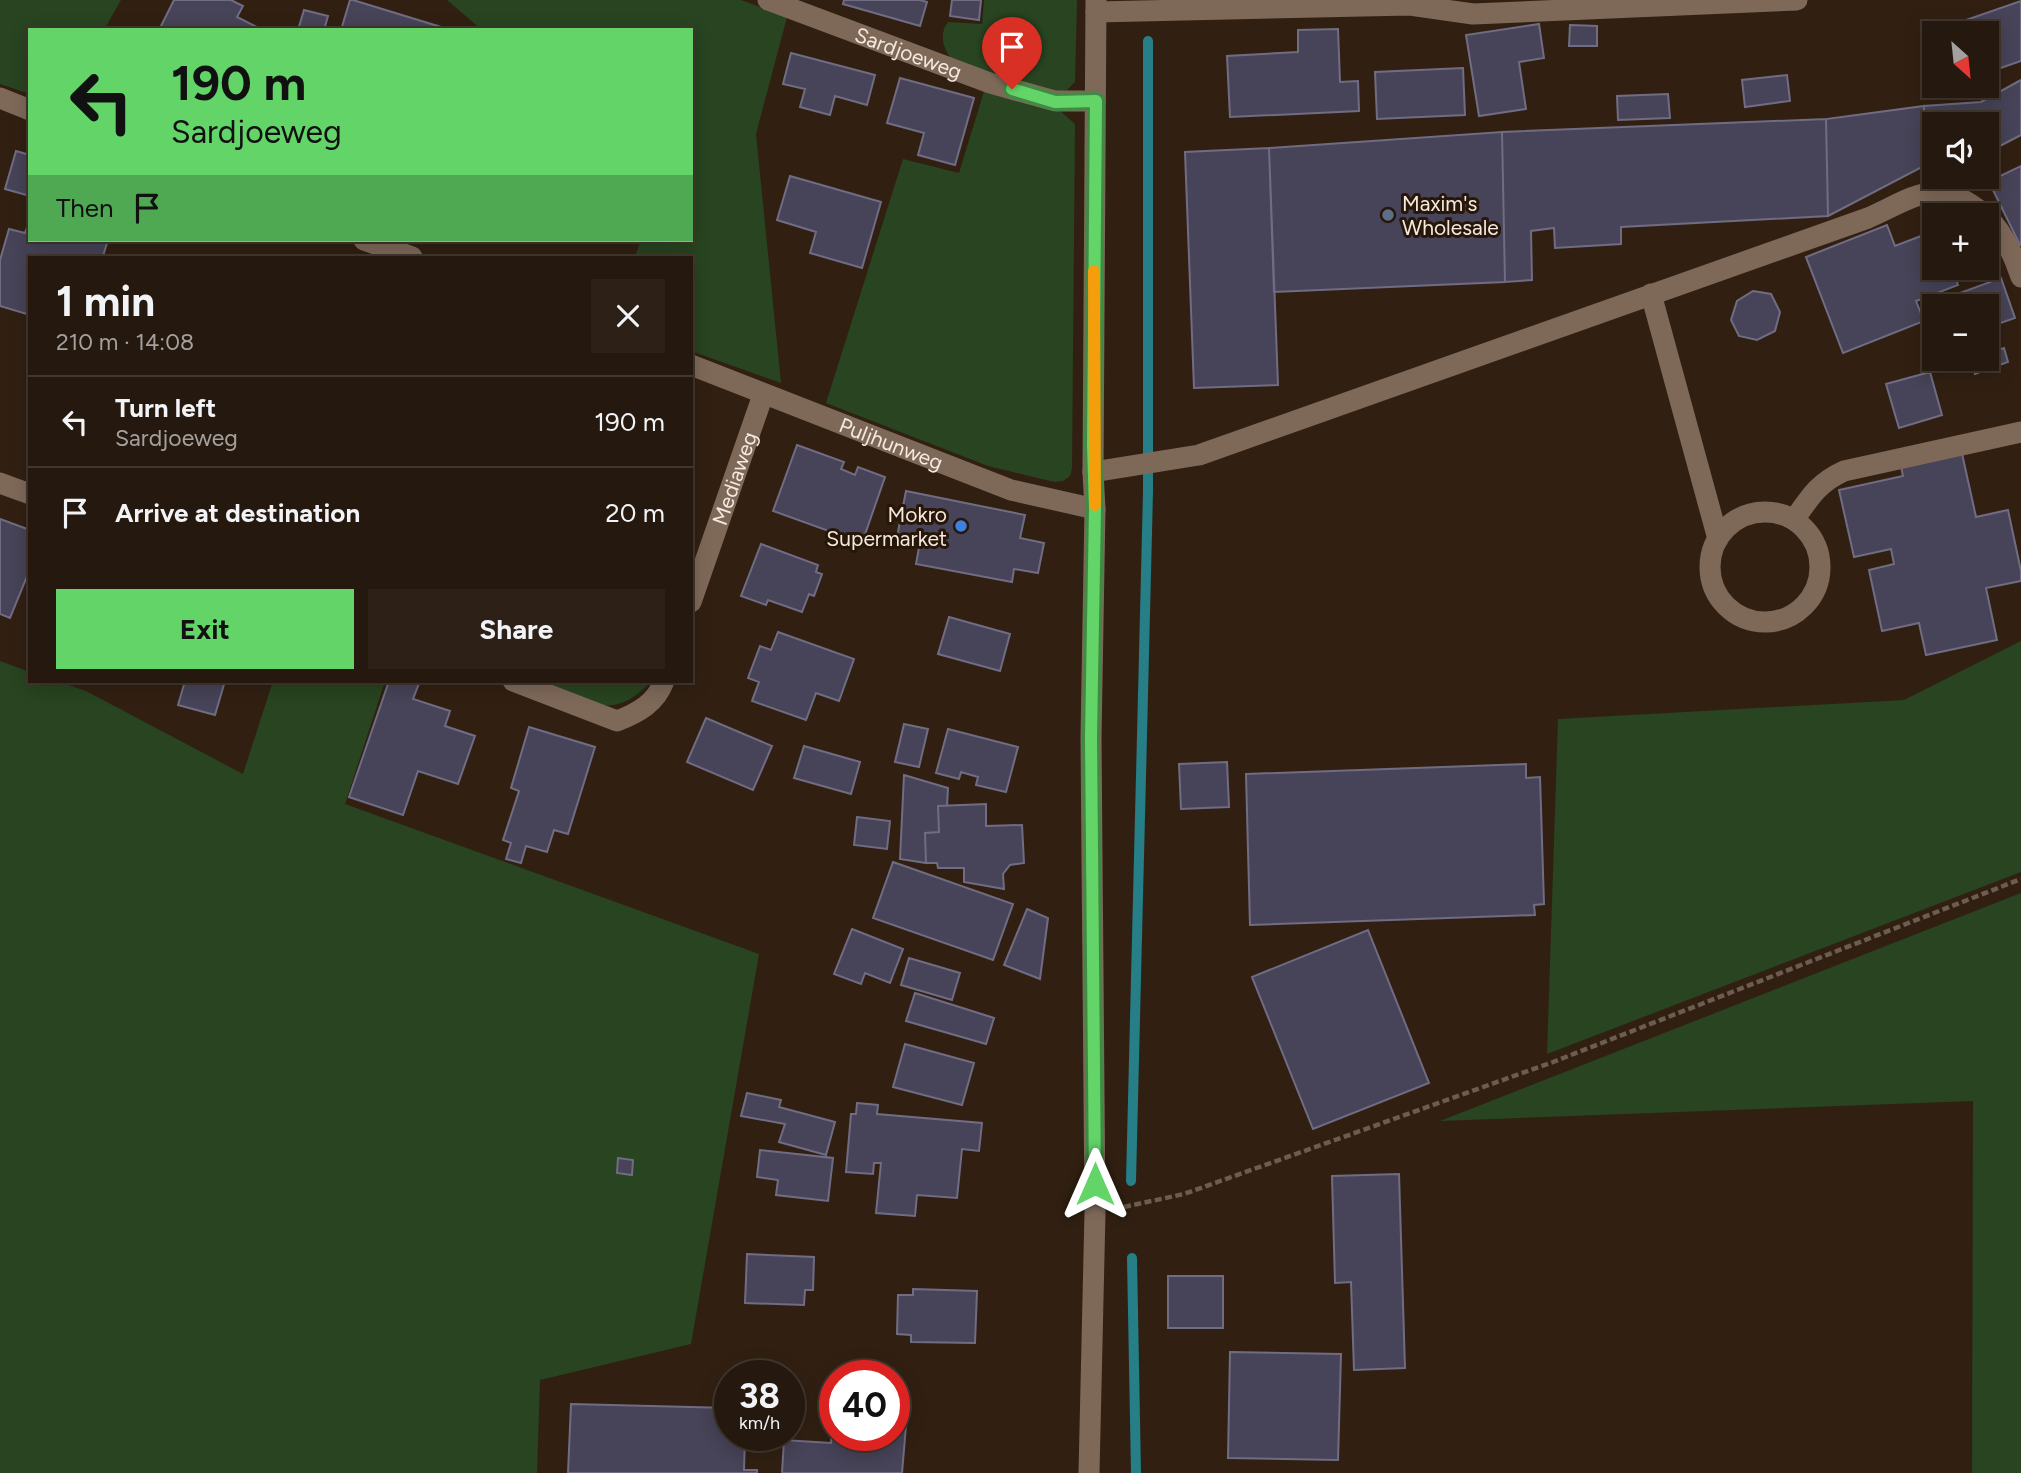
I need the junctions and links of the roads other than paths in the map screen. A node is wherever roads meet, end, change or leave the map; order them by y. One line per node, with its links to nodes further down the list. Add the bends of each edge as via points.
1 (768, 0): 6 (street, Sardjoeweg, via 990,83 1055,102)
2 (1797, 0): 3 (street, via 1473,14)
3 (1420, 2): 4 (street)
4 (1096, 6): 6 (street)
5 (0, 98): 7 (street)
6 (1096, 101): 17 (street)
7 (28, 109)
8 (1970, 203): 13 (street, via 1928,191 1868,218)
9 (1999, 232): 12 (street)
10 (370, 242): 11 (street)
11 (409, 256)
12 (2021, 277)
13 (1651, 294): 17 (street, via 1188,457); 22 (street)
14 (693, 366): 15 (street, Puljhunweg)
15 (763, 394): 20 (street, Puljhunweg, via 1011,490); 23 (street, Mediaweg)
16 (2021, 432): 21 (street, via 1843,471 1825,480)
17 (1093, 472): 20 (street)
18 (0, 483): 19 (street)
19 (28, 493)
20 (1095, 509): 26 (street, via 1091,737 1096,1212)
21 (1794, 520): 22 (street, via 1778,513 1743,517); 22 (street, via 1806,531 1820,563 1812,596 1785,618 1751,620 1722,603 1710,571)
22 (1718, 538)
23 (693, 597)
24 (518, 683): 25 (street, via 617,721 643,711)
25 (663, 683)
26 (1089, 1473)

